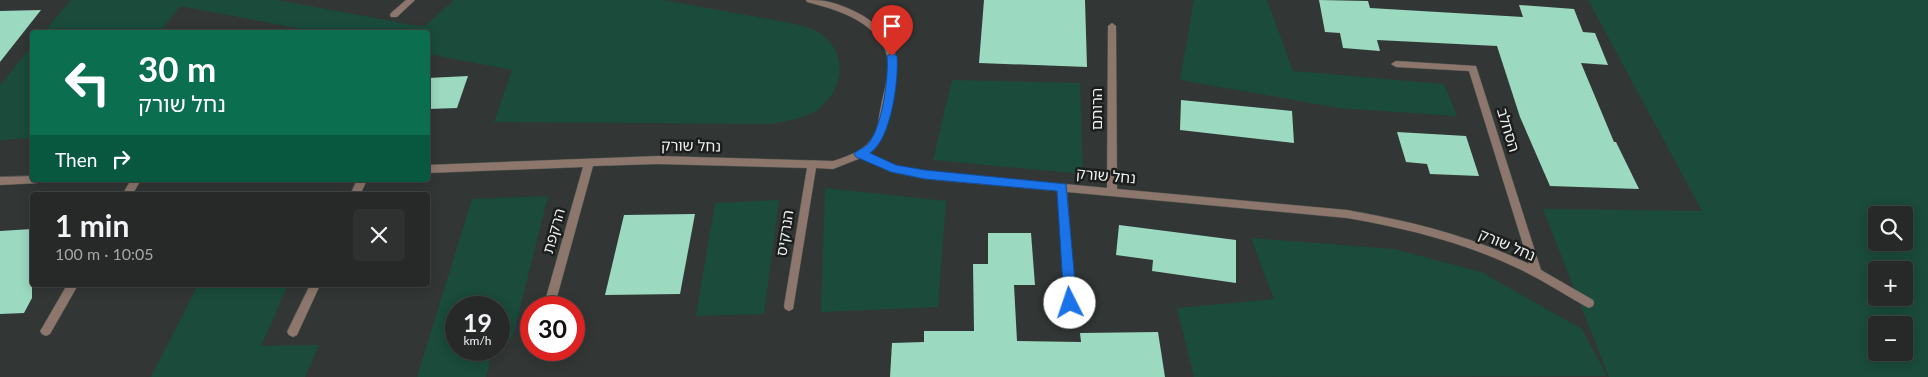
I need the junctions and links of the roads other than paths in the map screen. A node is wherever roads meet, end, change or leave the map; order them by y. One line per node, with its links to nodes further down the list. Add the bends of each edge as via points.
1 (411, 0): 3 (street)
2 (810, 0): 6 (street, via 852,13 869,24 892,56 893,71 881,131 871,148)
3 (394, 15)
4 (1112, 26): 13 (street, הרותם)
5 (1396, 64): 14 (street, הסחלב, via 1473,68)
6 (860, 154): 8 (street, נחל שורק, via 833,165); 12 (street, נחל שורק, via 894,169 925,175)
7 (589, 163): 8 (street, נחל שורק, via 710,160); 9 (street, נחל שורק); 17 (street, הרקפת)
8 (812, 165): 20 (street, הנרקיס)
9 (430, 168)
10 (30, 180): 11 (street)
11 (0, 181)
12 (1062, 187): 13 (street, נחל שורק); 18 (street)
13 (1112, 192): 14 (street, נחל שורק, via 1347,214 1401,223 1446,236 1519,264)
14 (1536, 274): 19 (street, נחל שורק)
15 (72, 287): 21 (street)
16 (314, 287): 22 (street)
17 (551, 296)
18 (1070, 303)
19 (1589, 303)
20 (788, 306)
21 (46, 332)
22 (294, 332)

